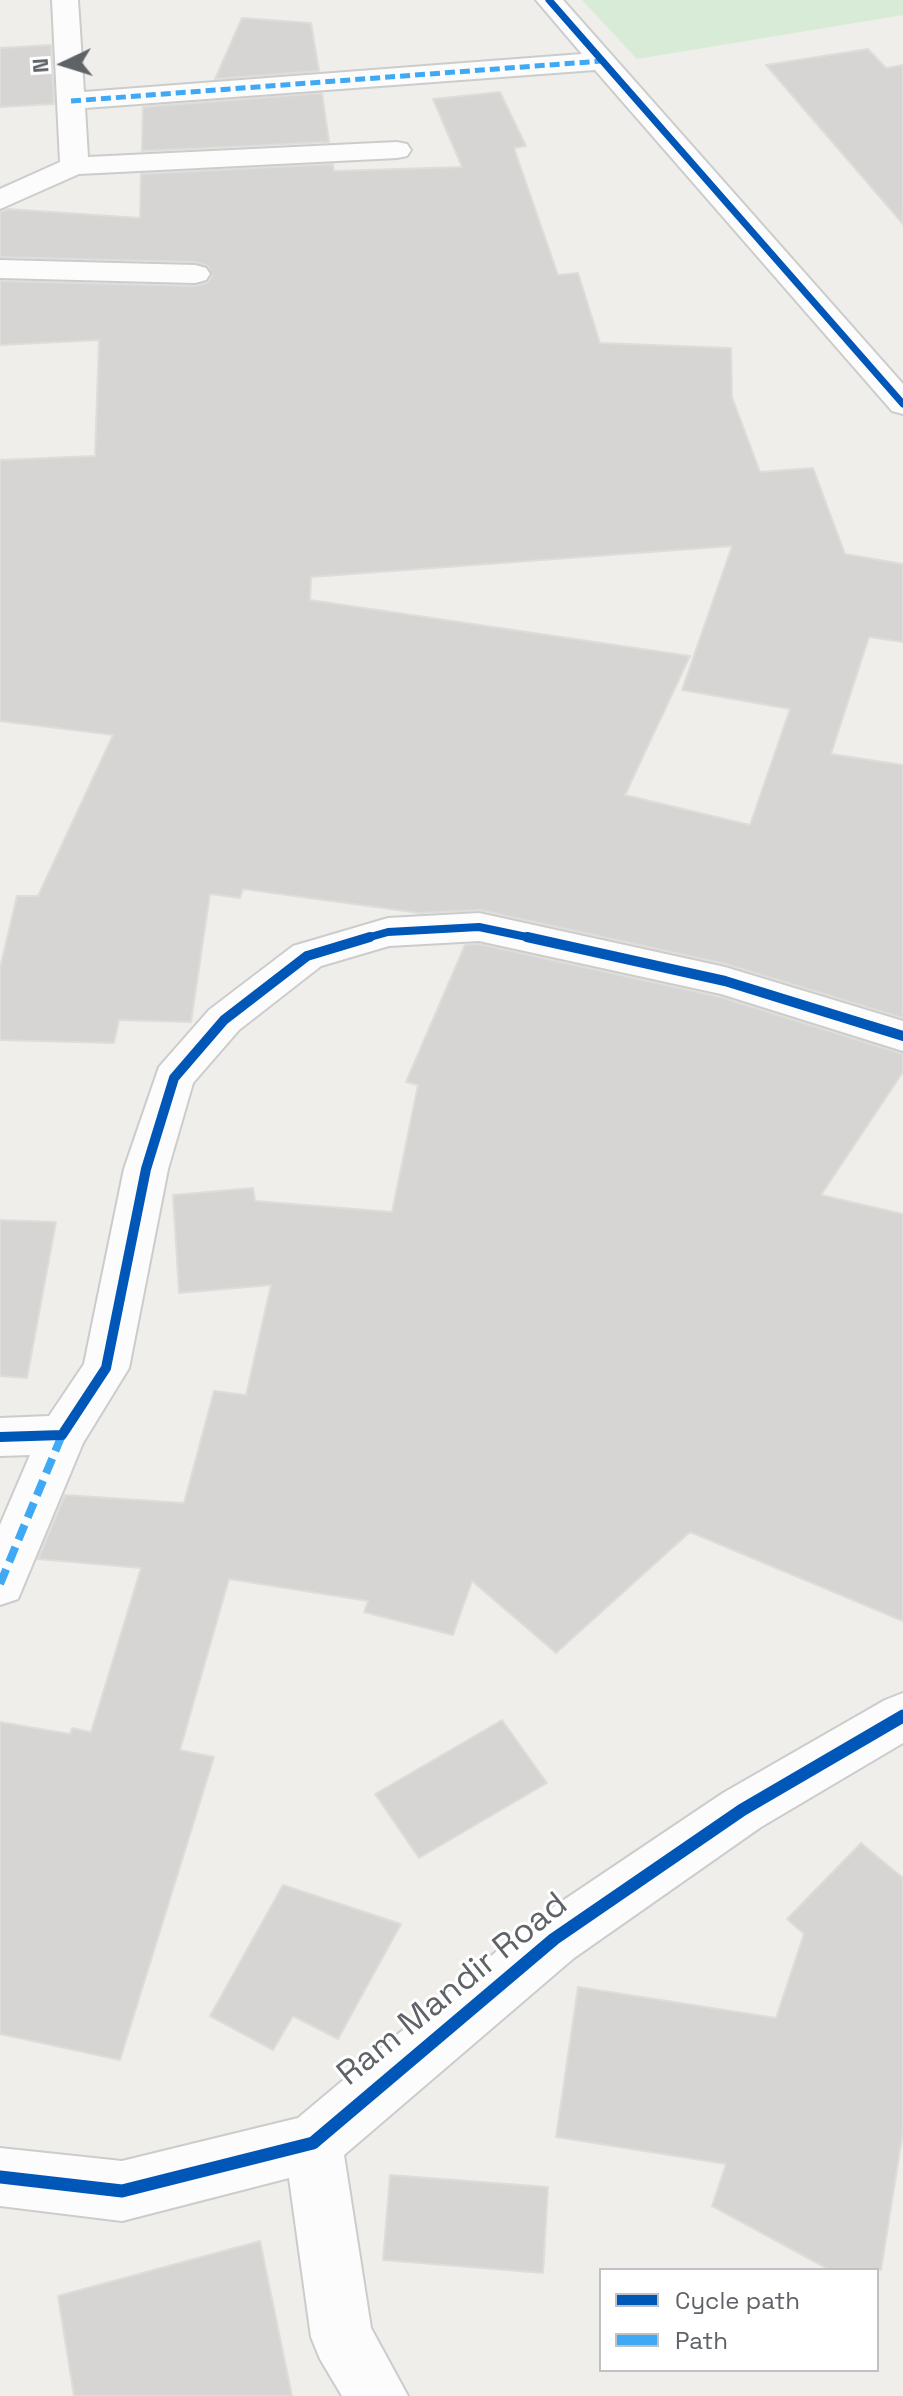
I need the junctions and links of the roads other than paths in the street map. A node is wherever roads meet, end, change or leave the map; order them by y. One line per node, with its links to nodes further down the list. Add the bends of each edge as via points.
1 (65, 0): 4 (street)
2 (549, 0): 3 (street)
3 (602, 61): 4 (street); 10 (street)
4 (71, 101): 6 (street)
5 (397, 150): 6 (street)
6 (74, 166): 7 (street)
7 (0, 200)
8 (0, 269): 9 (street)
9 (195, 274)
10 (889, 369): 11 (street)
11 (903, 404)
12 (903, 1036): 13 (street, via 725,981 479,927 388,932 307,956 224,1020 174,1078 146,1169 106,1368)
13 (62, 1435): 14 (street); 15 (street)
14 (0, 1437)
15 (0, 1584)
16 (903, 1716): 17 (street, Ram Mandir Road, via 742,1810 554,1939)
17 (313, 2143): 18 (street, Ram Mandir Road, via 122,2191); 19 (street, via 342,2337)
18 (0, 2177)
19 (377, 2396)

